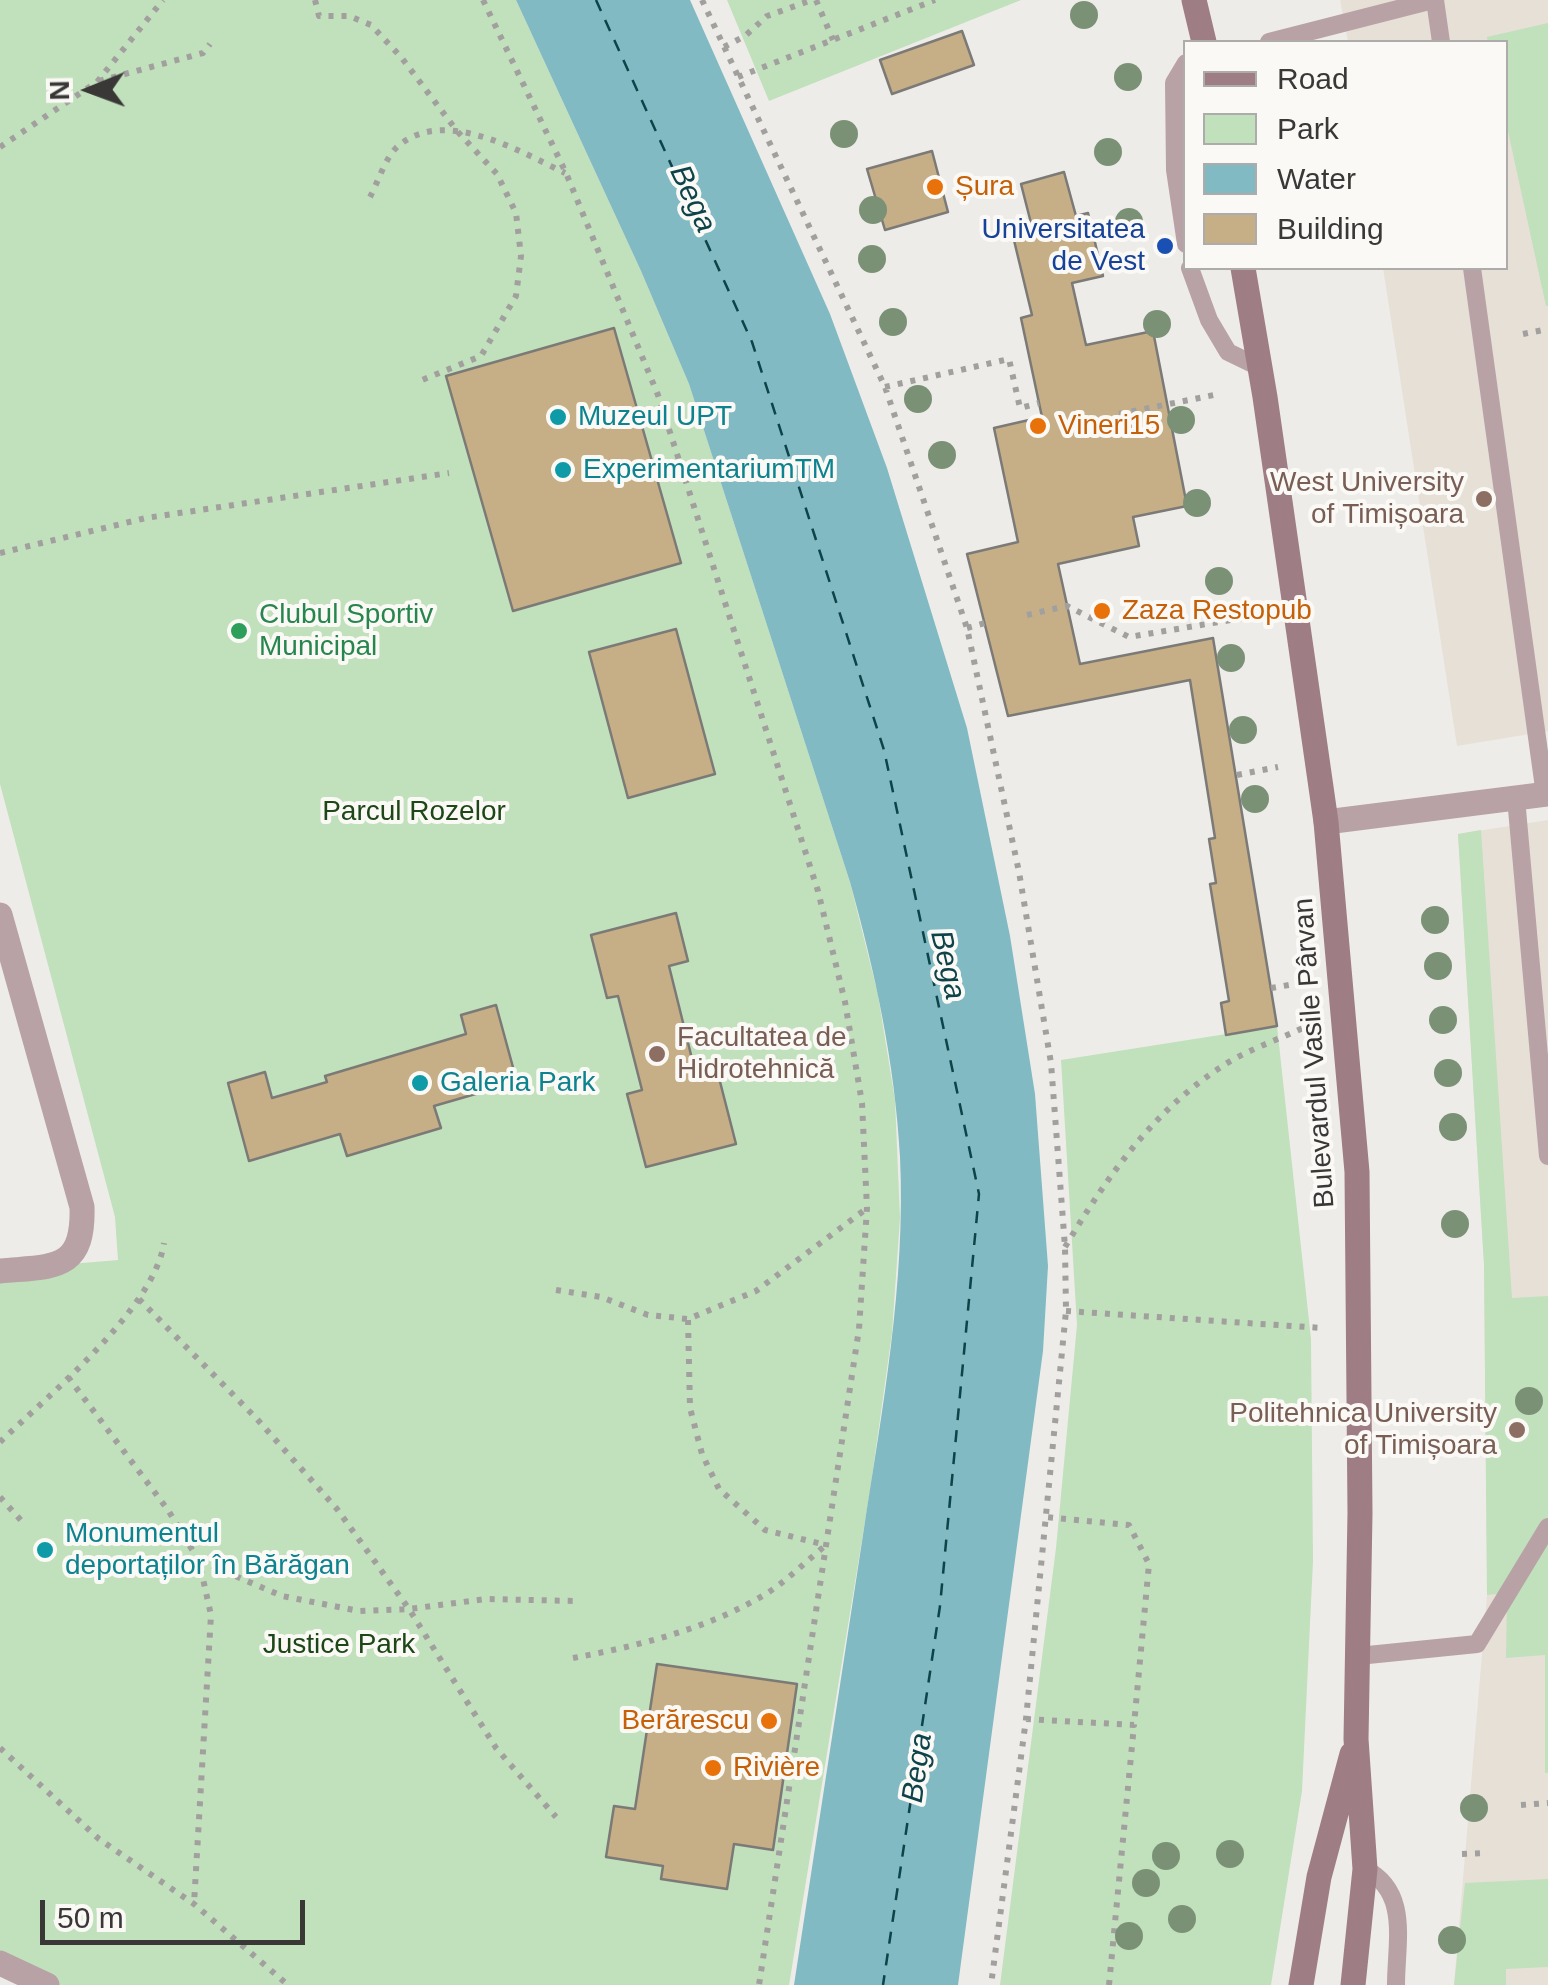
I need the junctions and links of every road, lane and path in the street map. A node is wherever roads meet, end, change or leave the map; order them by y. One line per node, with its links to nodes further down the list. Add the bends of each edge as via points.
1 (162, 0): 17 (path)
2 (315, 0): 18 (path, via 319,16 371,25)
3 (483, 0): 20 (path)
4 (702, 0): 14 (path)
5 (814, 0): 10 (path); 14 (path, via 767,16)
6 (935, 0): 10 (path)
7 (1194, 0): 9 (main road)
8 (1434, 0): 11 (lane); 12 (lane)
9 (1201, 39)
10 (833, 40): 16 (path)
11 (1276, 40)
12 (1441, 40)
13 (210, 44): 17 (path, via 203,53)
14 (724, 46): 16 (path)
15 (1183, 68): 22 (lane, via 1174,84)
16 (738, 78): 30 (path)
17 (97, 82): 19 (path)
18 (457, 131): 20 (path); 21 (path, via 423,131 394,149); 29 (path, via 497,174 516,213 516,296 481,356)
19 (0, 147)
20 (566, 174): 50 (path, via 658,396 818,891 855,1052)
21 (370, 196)
22 (1183, 224)
23 (1191, 270): 28 (lane, via 1228,352)
24 (1243, 270): 28 (main road, Bulevardul Vasile Pârvan)
25 (1472, 270): 42 (lane)
26 (1548, 328): 27 (path)
27 (1523, 334)
28 (1260, 367): 44 (main road, Bulevardul Vasile Pârvan)
29 (422, 380)
30 (884, 387): 32 (path, via 1008,359 1020,408); 39 (path)
31 (1214, 395): 33 (path)
32 (1039, 403)
33 (1119, 414)
34 (449, 473): 35 (path, via 146,518)
35 (0, 553)
36 (1026, 615): 37 (path, via 1067,606 1128,637)
37 (1255, 616)
38 (985, 623): 39 (path)
39 (967, 628): 52 (path, via 1048,1044)
40 (1278, 767): 41 (path)
41 (1236, 774)
42 (1546, 794): 43 (street)
43 (1516, 798): 44 (street); 49 (lane)
44 (1326, 822): 69 (main road, Bulevardul Vasile Pârvan, via 1358,1172)
45 (0, 915): 53 (street, via 82,1207 76,1252 58,1264)
46 (1301, 984): 47 (path)
47 (1271, 988)
48 (1305, 1027): 52 (path, via 1222,1066 1146,1128)
49 (1548, 1156)
50 (867, 1208): 57 (path, via 756,1290); 65 (path, via 859,1329)
51 (164, 1243): 55 (path)
52 (1065, 1246): 56 (path)
53 (0, 1270)
54 (556, 1290): 57 (path)
55 (139, 1299): 59 (path); 68 (path, via 296,1462)
56 (1066, 1312): 58 (path); 62 (path)
57 (688, 1319): 65 (path, via 690,1408 719,1488 765,1530)
58 (1322, 1328)
59 (68, 1378): 60 (path); 66 (path)
60 (0, 1442)
61 (0, 1497): 63 (path)
62 (1046, 1517): 71 (path); 72 (path, via 1129,1526 1150,1564)
63 (26, 1526)
64 (1548, 1526): 69 (lane, via 1477,1644)
65 (826, 1546): 70 (path, via 765,1595 686,1630); 85 (path)
66 (199, 1560): 68 (path, via 282,1596 359,1611); 81 (path, via 212,1616)
67 (576, 1601): 68 (path, via 486,1600)
68 (409, 1610): 77 (path, via 476,1719)
69 (1358, 1656): 73 (main road, Bulevardul Vasile Pârvan)
70 (573, 1658)
71 (1026, 1719): 72 (path); 86 (path)
72 (1134, 1725): 87 (path)
73 (1356, 1739): 80 (main road, Bulevardul Vasile Pârvan); 88 (main road, Bulevardul Vasile Pârvan, via 1319,1877)
74 (0, 1748): 81 (path, via 98,1839)
75 (1548, 1802): 76 (path)
76 (1521, 1805)
77 (556, 1816)
78 (1485, 1852): 79 (path)
79 (1462, 1854)
80 (1365, 1870): 89 (main road, Bulevardul Vasile Pârvan); 90 (lane, via 1392,1891)
81 (194, 1904): 84 (path)
82 (0, 1963): 83 (street)
83 (47, 1985)
84 (288, 1985)
85 (759, 1985)
86 (990, 1985)
87 (1109, 1985)
88 (1301, 1985)
89 (1353, 1985)
90 (1396, 1985)

